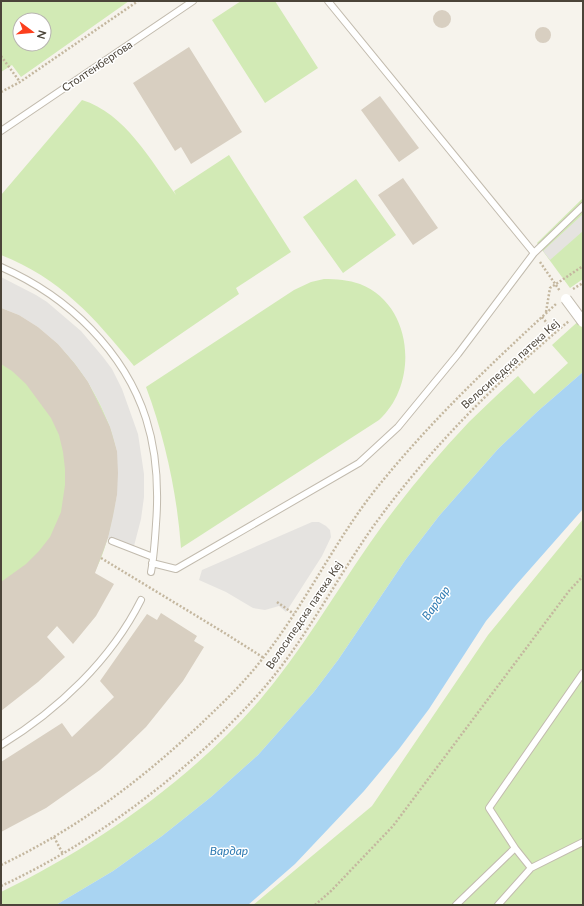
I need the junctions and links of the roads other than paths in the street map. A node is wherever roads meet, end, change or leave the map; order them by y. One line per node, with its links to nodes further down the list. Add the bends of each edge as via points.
1 (193, 1): 3 (lane, Столтенбергова)
2 (328, 1): 5 (lane)
3 (1, 131)
4 (583, 206): 5 (lane)
5 (534, 253): 10 (lane, via 458,354 398,427 359,463 176,569)
6 (1, 267): 10 (lane, via 46,291 81,318 106,346 128,378 143,409 157,474)
7 (565, 298): 8 (street, bridge)
8 (583, 322)
9 (112, 542): 10 (lane)
10 (153, 560): 11 (lane)
11 (151, 572)
12 (142, 600): 14 (lane, via 120,634 82,680 41,718)
13 (583, 673): 16 (lane, via 489,808)
14 (1, 745)
15 (583, 842): 17 (lane)
16 (515, 848): 17 (lane); 18 (lane)
17 (531, 868): 19 (lane)
18 (456, 905)
19 (498, 905)

